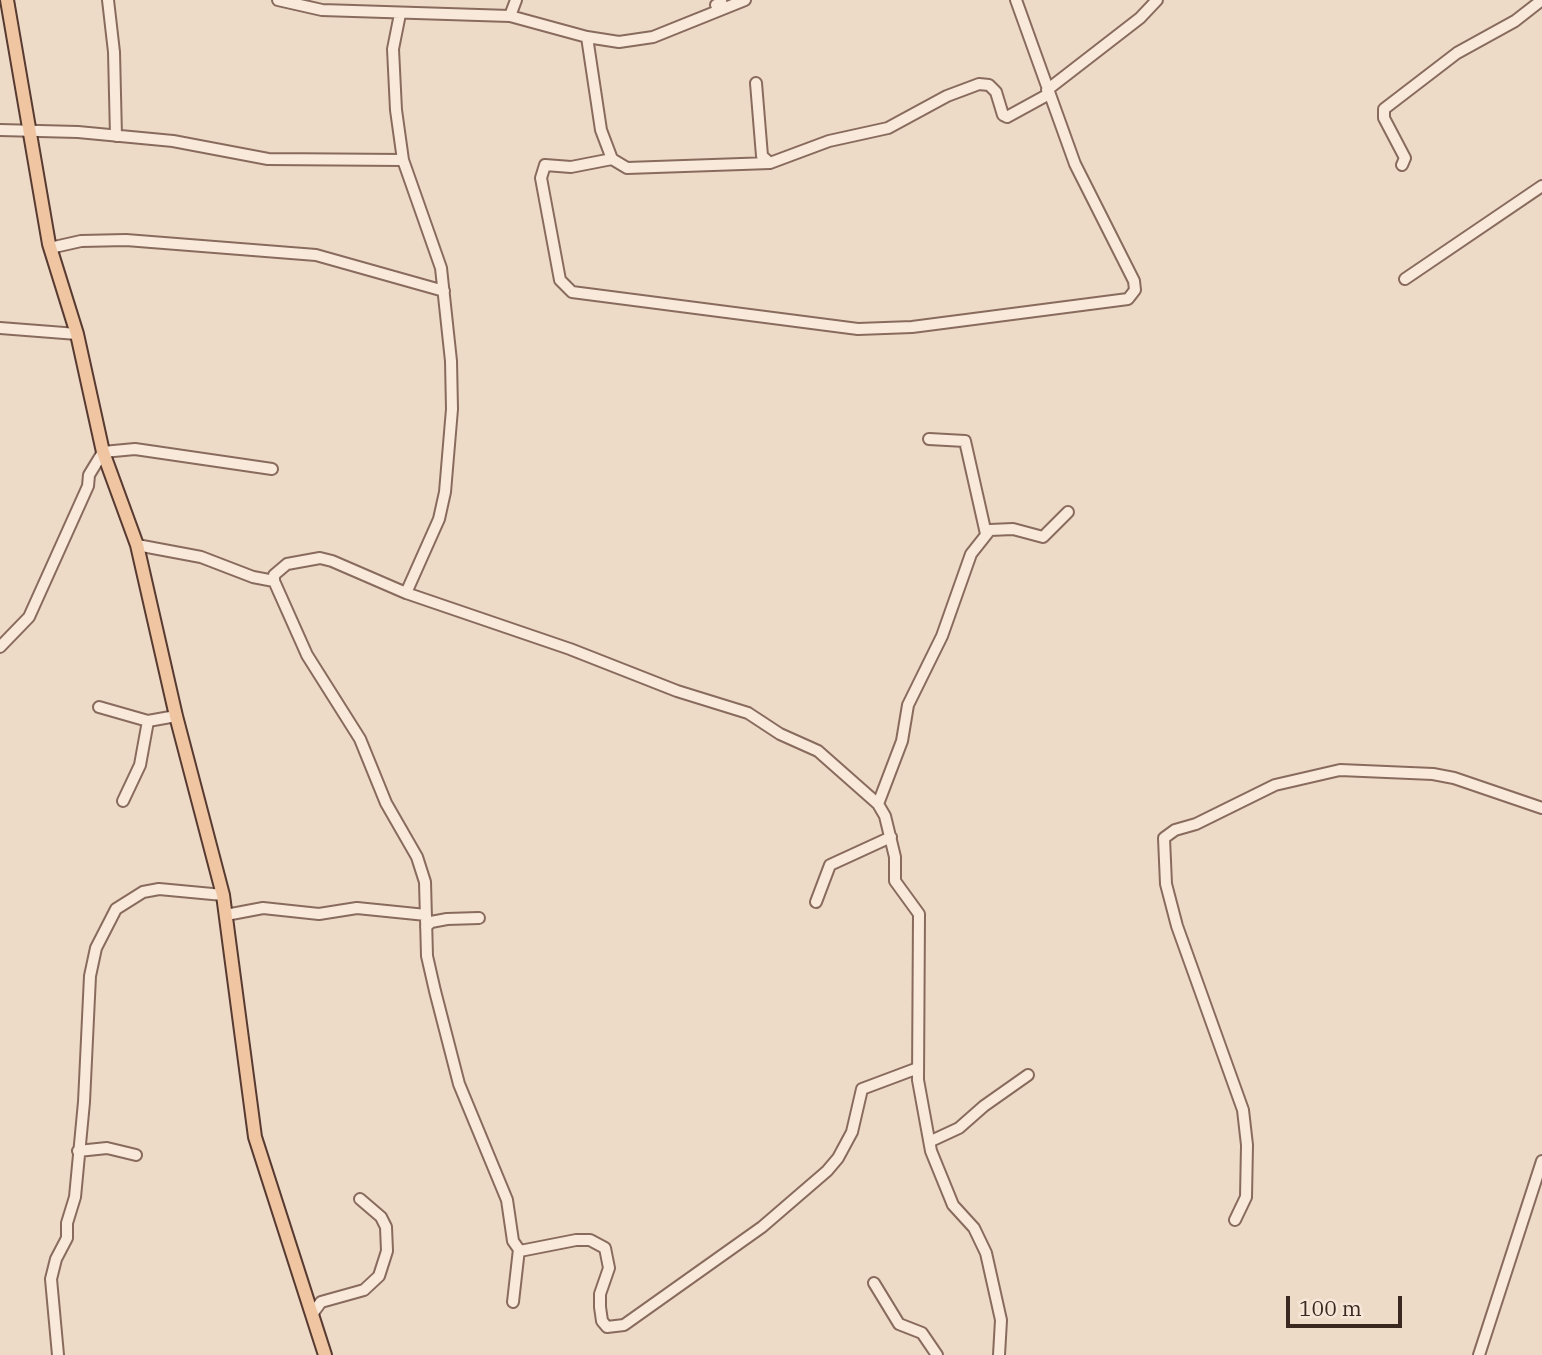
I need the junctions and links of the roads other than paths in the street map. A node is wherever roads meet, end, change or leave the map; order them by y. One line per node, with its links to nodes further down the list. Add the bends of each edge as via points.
1 (7, 0): 18 (main road)
2 (108, 0): 19 (street)
3 (278, 0): 11 (street, via 322,10)
4 (390, 0): 11 (street)
5 (516, 0): 12 (street)
6 (745, 0): 13 (street)
7 (1016, 0): 16 (street)
8 (1157, 0): 16 (street)
9 (1542, 0): 23 (street, via 1457,53 1384,109 1384,118 1405,158)
10 (718, 2): 13 (street)
11 (396, 13): 12 (street); 21 (street, via 392,78)
12 (510, 16): 14 (street)
13 (709, 16): 14 (street, via 634,41)
14 (587, 37): 20 (street, via 601,130)
15 (756, 83): 22 (street, via 762,156)
16 (1048, 92): 20 (street, via 1075,164 1135,281 1128,299 912,327 858,329 572,292 560,280 541,170 545,165 571,167); 22 (street, via 1007,117 996,92 979,84 888,128 829,141)
17 (0, 130): 18 (street)
18 (28, 132): 19 (street); 25 (main road)
19 (116, 136): 21 (street, via 173,141 268,159)
20 (612, 159): 22 (street, via 626,168)
21 (403, 160): 27 (street, via 441,268)
22 (770, 163)
23 (1402, 165)
24 (1542, 186): 26 (street)
25 (50, 248): 27 (street, via 81,241 126,240 316,255); 29 (main road)
26 (1405, 279)
27 (444, 291): 37 (street, via 452,409 445,492 439,519)
28 (0, 328): 29 (street)
29 (77, 334): 31 (main road)
30 (929, 439): 34 (street, via 965,441)
31 (103, 452): 32 (street, via 135,449); 35 (main road); 38 (street, via 29,617)
32 (272, 469)
33 (1068, 512): 34 (street, via 1043,537 995,528)
34 (986, 534): 43 (street, via 963,570 942,636 912,696 902,741)
35 (137, 545): 36 (street, via 201,557); 40 (main road)
36 (274, 581): 37 (street, via 274,575 287,564 320,558); 50 (street, via 307,655 360,739 386,803 417,857 425,882)
37 (406, 593): 43 (street, via 748,713 818,751)
38 (0, 646)
39 (99, 707): 41 (street)
40 (176, 716): 41 (street); 46 (main road)
41 (148, 721): 42 (street, via 140,765)
42 (123, 800)
43 (878, 804): 45 (street)
44 (1542, 808): 58 (street, via 1433,774 1340,770 1275,785 1164,838 1166,884 1177,926 1243,1110 1246,1197)
45 (891, 837): 47 (street, via 830,865); 51 (street, via 895,881 919,914)
46 (223, 895): 48 (main road); 54 (street, via 143,891 127,899 108,921 90,976)
47 (816, 902)
48 (226, 915): 50 (street, via 263,908 319,914 357,908); 62 (main road, via 255,1137)
49 (479, 918): 50 (street)
50 (426, 921): 59 (street, via 426,956 459,1084 508,1200 513,1241)
51 (918, 1069): 53 (street); 59 (street, via 862,1089 848,1144 827,1171 752,1235 624,1325 607,1327 602,1321 600,1294 609,1268 608,1256 599,1244 576,1240)
52 (1028, 1075): 53 (street, via 959,1128)
53 (931, 1141): 67 (street, via 930,1151 953,1205 974,1228 986,1253 1001,1320)
54 (78, 1151): 55 (street, via 107,1148); 64 (street, via 67,1238 55,1259 51,1279)
55 (136, 1155)
56 (1542, 1161): 68 (street)
57 (360, 1199): 62 (street, via 382,1217 386,1227 387,1251 379,1276 363,1290 321,1302)
58 (1235, 1220)
59 (519, 1249): 61 (street)
60 (874, 1283): 63 (street, via 899,1324 922,1333)
61 (513, 1302)
62 (313, 1313): 65 (main road)
63 (934, 1350): 66 (street)
64 (58, 1355)
65 (326, 1355)
66 (945, 1355)
67 (999, 1355)
68 (1479, 1355)

